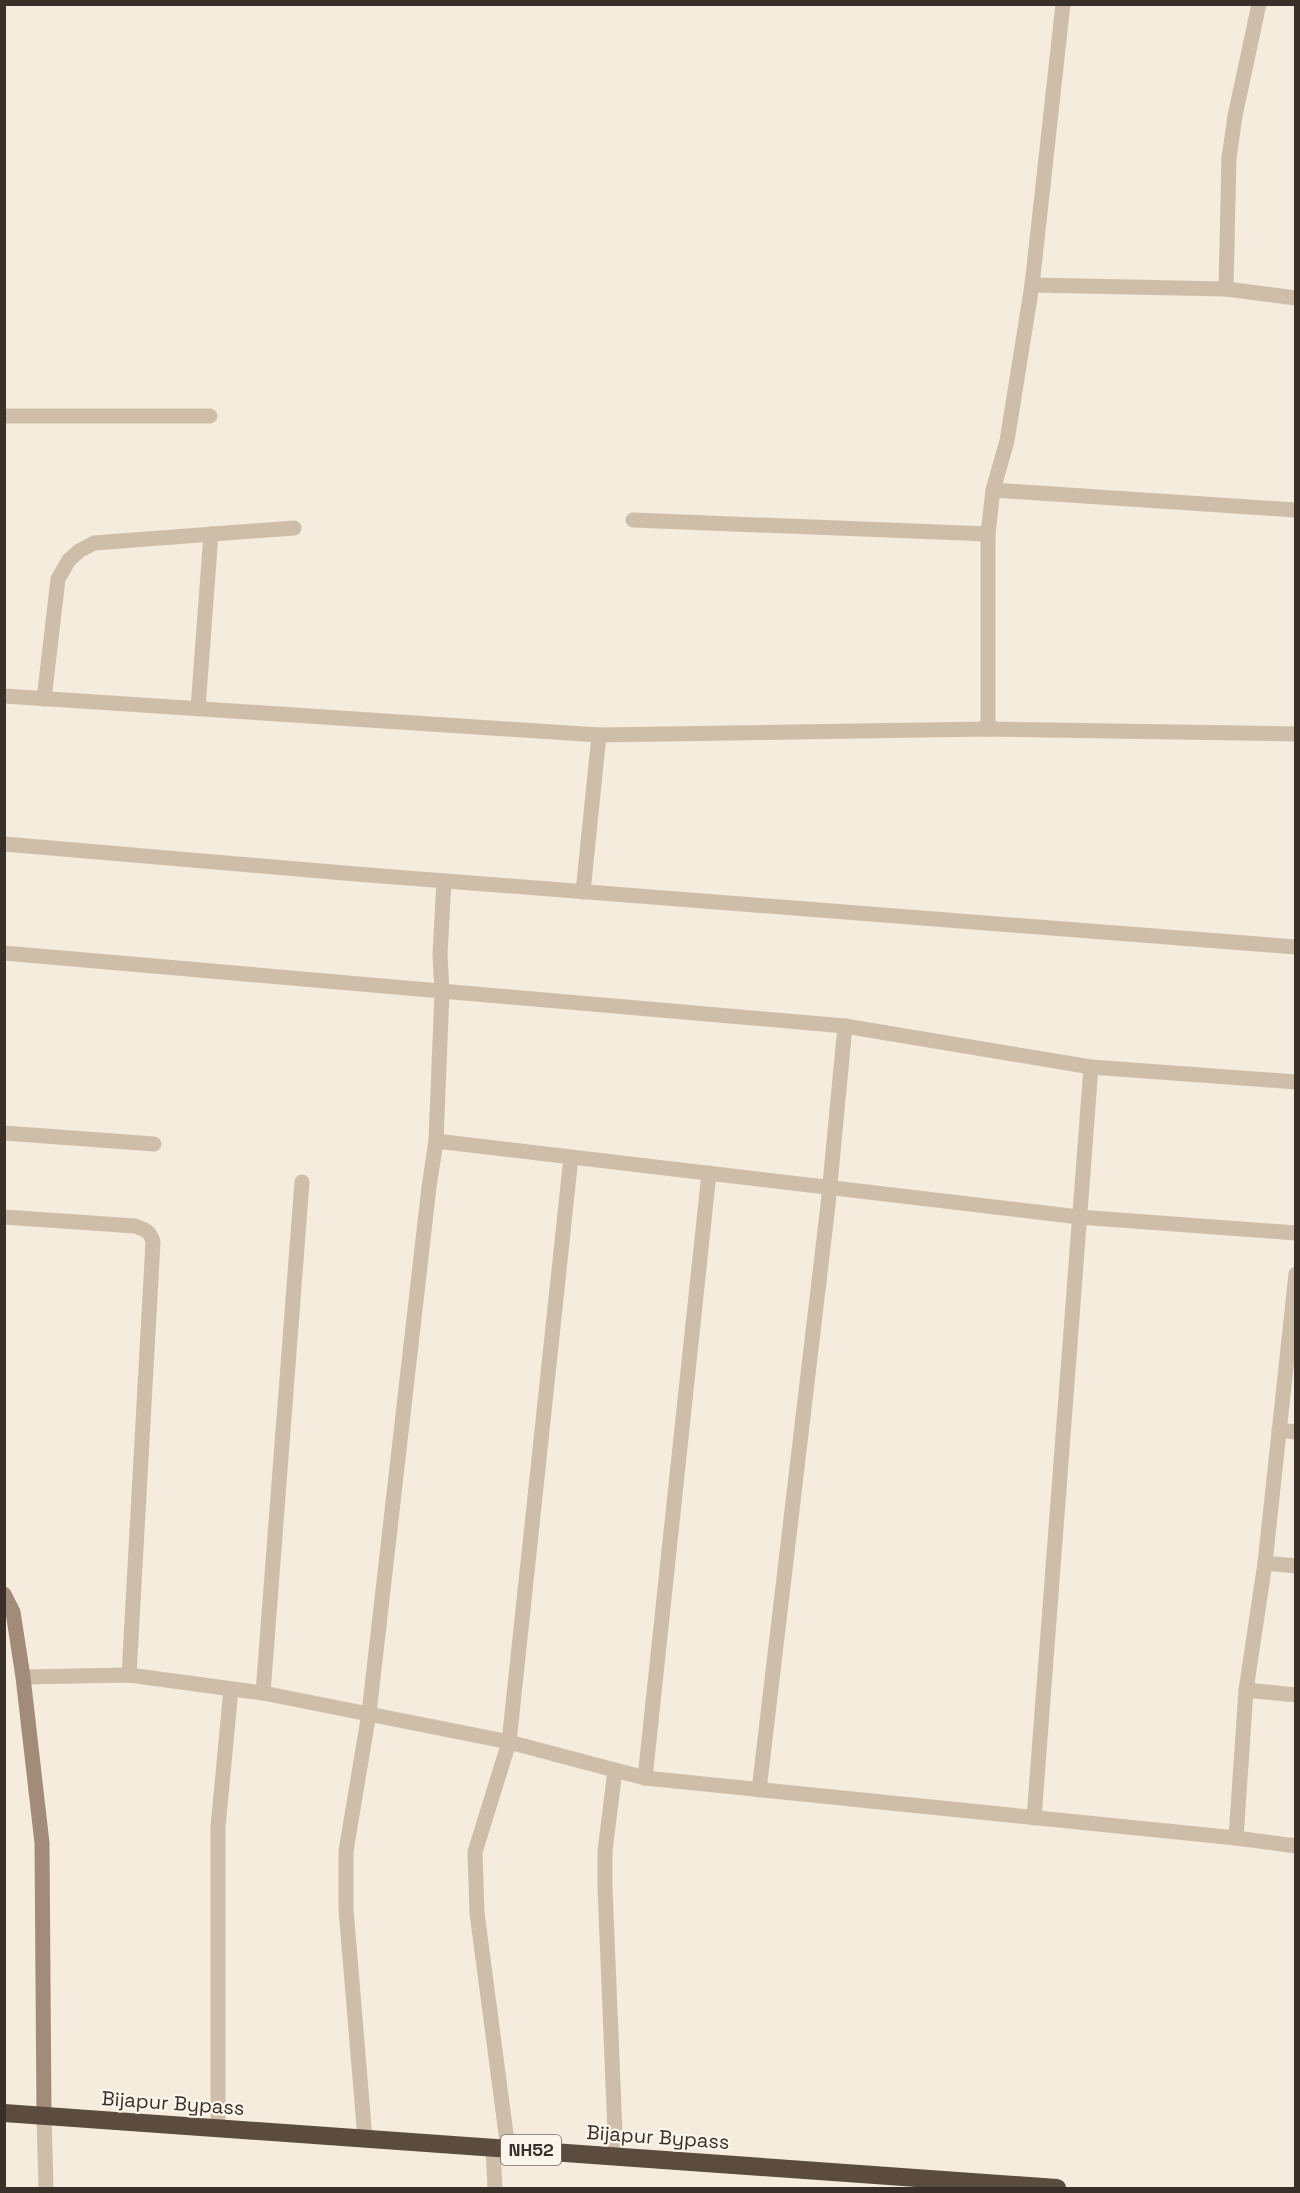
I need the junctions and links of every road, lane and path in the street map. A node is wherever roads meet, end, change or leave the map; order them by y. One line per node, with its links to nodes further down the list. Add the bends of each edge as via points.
1 (1063, 4): 3 (street)
2 (1259, 4): 4 (street, via 1229,158)
3 (1032, 285): 4 (street); 8 (street, via 1007,441)
4 (1226, 289): 5 (street)
5 (1296, 298)
6 (4, 416): 7 (street)
7 (210, 416)
8 (993, 490): 9 (street); 13 (street)
9 (1296, 510)
10 (633, 520): 13 (street)
11 (294, 528): 12 (street)
12 (211, 534): 15 (street, via 94,543 69,560 58,579); 16 (street)
13 (987, 534): 17 (street)
14 (4, 696): 15 (street)
15 (44, 699): 16 (street)
16 (198, 708): 19 (street)
17 (987, 729): 18 (street); 19 (street)
18 (1296, 734)
19 (599, 735): 22 (street)
20 (4, 844): 21 (street)
21 (444, 881): 22 (street); 25 (street)
22 (583, 892): 23 (street)
23 (1296, 947)
24 (4, 953): 25 (street)
25 (442, 992): 26 (street); 30 (street)
26 (845, 1026): 27 (street); 35 (street)
27 (1091, 1067): 28 (street); 37 (street)
28 (1296, 1082)
29 (4, 1133): 31 (street)
30 (436, 1141): 32 (street); 52 (street)
31 (154, 1144)
32 (572, 1157): 33 (street); 53 (street)
33 (709, 1173): 35 (street); 55 (street)
34 (302, 1182): 50 (street)
35 (830, 1188): 37 (street); 56 (street)
36 (4, 1217): 46 (street, via 135,1226 151,1234)
37 (1079, 1217): 38 (street); 57 (street)
38 (1296, 1233)
39 (1296, 1275): 40 (street)
40 (1294, 1295): 41 (street)
41 (1279, 1430): 42 (street); 43 (street)
42 (1296, 1432)
43 (1265, 1563): 44 (street); 49 (street)
44 (1296, 1566)
45 (4, 1594): 47 (street, via 13,1612)
46 (129, 1675): 47 (street); 48 (street)
47 (23, 1677): 61 (street, via 42,1843)
48 (231, 1689): 50 (street); 62 (street, via 218,1827)
49 (1246, 1690): 51 (street); 58 (street)
50 (263, 1693): 52 (street)
51 (1296, 1695)
52 (369, 1713): 53 (street); 63 (street, via 346,1851 346,1909)
53 (509, 1742): 54 (street); 64 (street, via 475,1852 477,1913)
54 (615, 1770): 55 (street); 65 (street, via 605,1851 605,1888)
55 (645, 1778): 56 (street)
56 (759, 1790): 57 (street)
57 (1034, 1818): 58 (street)
58 (1236, 1838): 59 (street)
59 (1296, 1846)
60 (4, 2113): 61 (highway, Bijapur Bypass / NH52)
61 (44, 2116): 62 (highway, Bijapur Bypass / NH52); 66 (street)
62 (218, 2128): 63 (highway, Bijapur Bypass / NH52)
63 (365, 2139): 64 (highway, Bijapur Bypass / NH52)
64 (500, 2148): 65 (highway, Bijapur Bypass / NH52); 67 (street)
65 (616, 2157): 68 (highway, Bijapur Bypass / NH52)
66 (46, 2188)
67 (495, 2188)
68 (1057, 2188)

